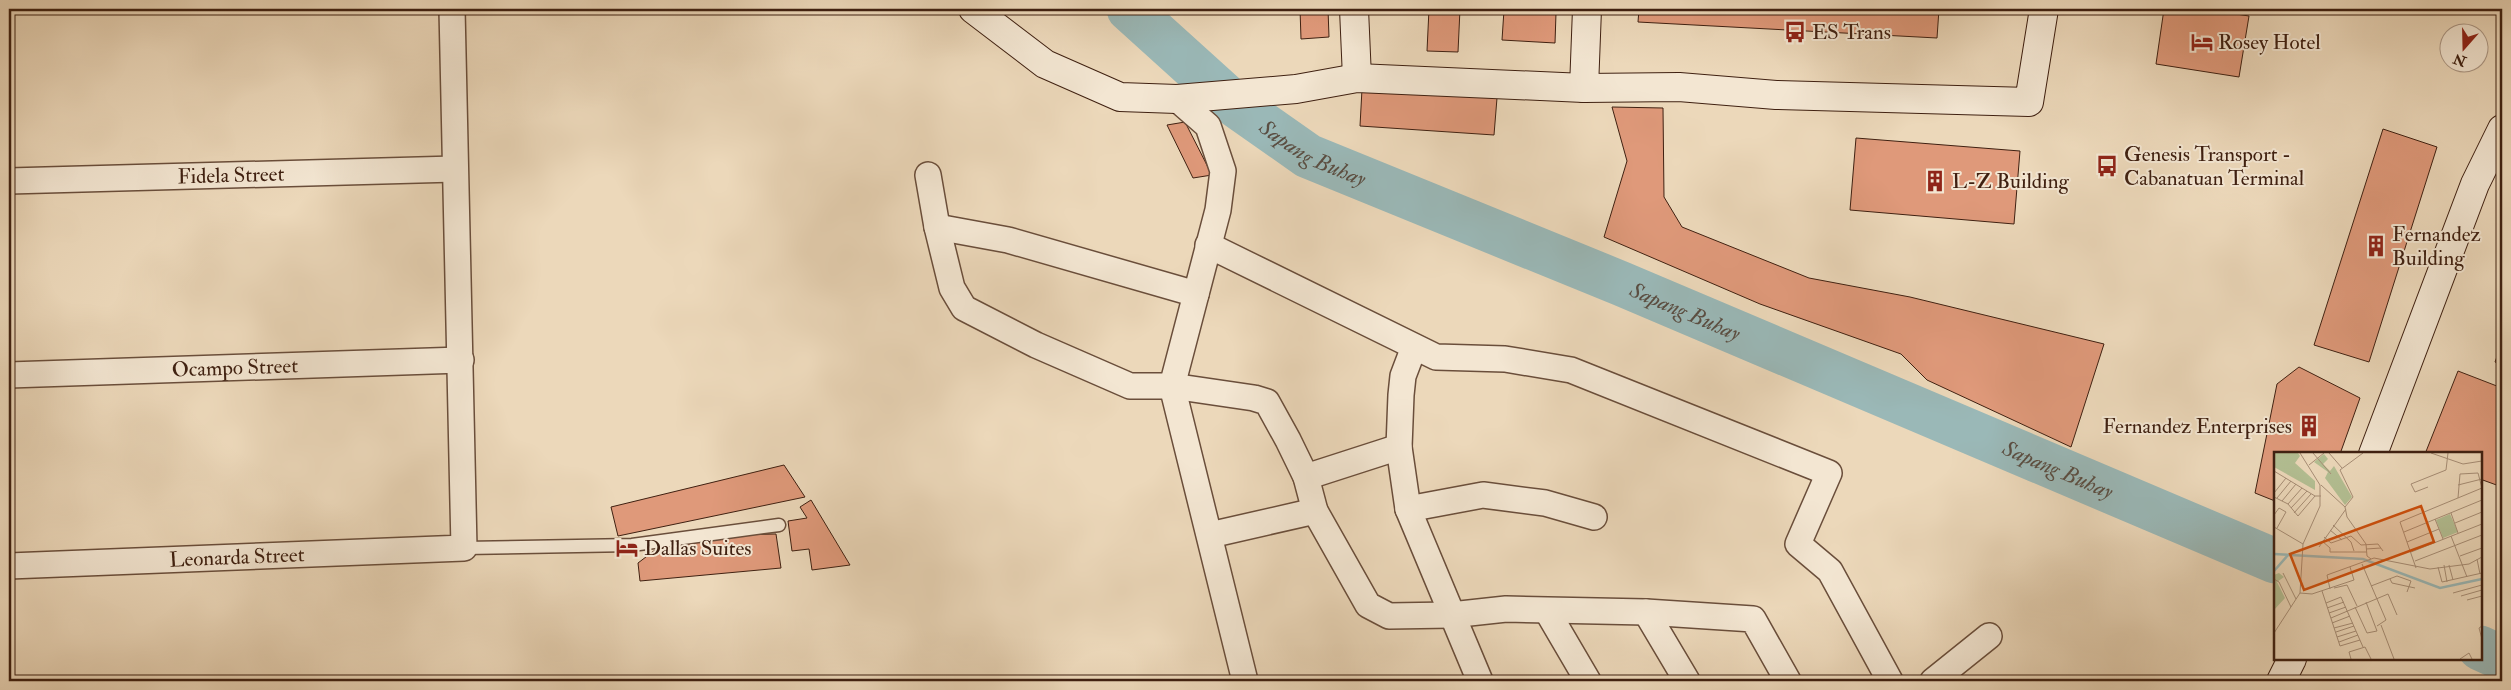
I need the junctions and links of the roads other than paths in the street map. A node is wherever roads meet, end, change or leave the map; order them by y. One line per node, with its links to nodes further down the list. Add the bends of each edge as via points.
1 (452, 9): 10 (street)
2 (972, 9): 8 (street, via 1045,64 1120,97)
3 (1354, 9): 6 (street)
4 (1587, 9): 7 (street)
5 (2044, 9): 7 (street, via 2029,102 1776,95 1679,87)
6 (1357, 78): 7 (street); 8 (street, via 1296,89)
7 (1584, 88)
8 (1188, 97): 14 (street, via 1208,126 1223,171 1218,210)
9 (2502, 129): 21 (street, via 2475,184)
10 (455, 169): 12 (street, Fidela Street); 17 (street)
11 (928, 175): 13 (street)
12 (9, 181)
13 (937, 227): 15 (street, via 1008,240); 19 (street, via 952,288 964,308 1036,345 1130,386)
14 (1208, 245): 15 (street); 16 (street)
15 (1196, 294): 19 (street)
16 (1414, 347): 20 (street, via 1403,376); 40 (street, via 1436,357 1505,359 1571,370 1829,473 1798,544 1830,571)
17 (461, 360): 18 (street, Ocampo Street); 28 (street)
18 (9, 375)
19 (1172, 386): 22 (street, via 1267,402); 27 (street)
20 (1399, 447): 22 (street); 23 (street)
21 (2374, 452)
22 (1306, 477): 24 (street)
23 (1408, 509): 25 (street, via 1483,495 1545,503); 32 (street)
24 (1315, 511): 27 (street); 32 (street, via 1368,605 1389,616)
25 (1594, 516)
26 (779, 525): 28 (lane, via 632,545)
27 (1210, 535): 35 (street)
28 (464, 548): 29 (street, Leonarda Street)
29 (9, 566)
30 (1547, 611): 31 (street); 32 (street, via 1506,609); 37 (street)
31 (1646, 612): 38 (street); 39 (street, via 1753,619)
32 (1451, 615): 36 (street)
33 (1989, 636): 41 (street)
34 (2292, 660): 42 (street)
35 (1245, 681)
36 (1480, 681)
37 (1588, 681)
38 (1687, 681)
39 (1788, 681)
40 (1890, 681)
41 (1933, 681)
42 (2281, 681)

